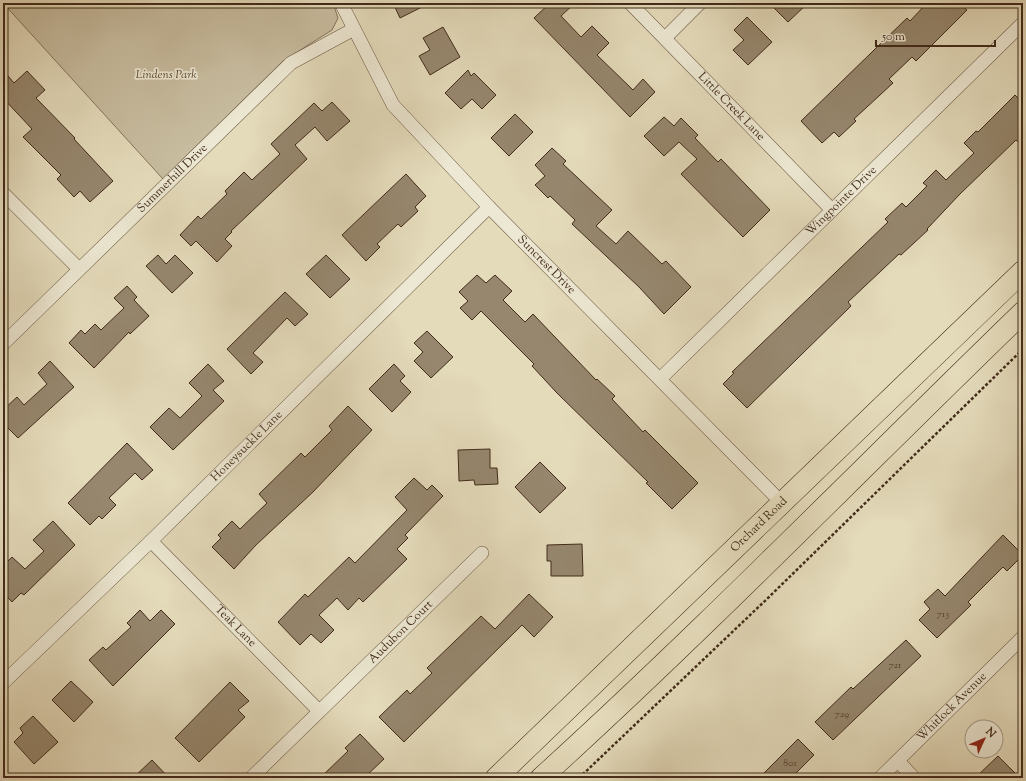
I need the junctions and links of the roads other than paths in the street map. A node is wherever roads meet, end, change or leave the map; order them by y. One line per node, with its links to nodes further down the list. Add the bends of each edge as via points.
1 (341, 3): 5 (street, Suncrest Drive)
2 (630, 3): 6 (street, Little Creek Lane)
3 (700, 3): 6 (street)
4 (1023, 23): 9 (street, Wingpointe Drive)
5 (354, 30): 8 (street, Suncrest Drive, via 393,105); 10 (street, Summerhill Drive, via 291,62)
6 (664, 38): 9 (street, Little Creek Lane)
7 (3, 193): 10 (street)
8 (489, 207): 14 (street, Suncrest Drive); 16 (street, Honeysuckle Lane)
9 (832, 210): 14 (street, Wingpointe Drive)
10 (79, 269): 13 (street, Summerhill Drive)
11 (1023, 271): 15 (main road, Orchard Road)
12 (1023, 312): 24 (main road, via 588,736)
13 (3, 344)
14 (660, 379): 15 (street, Suncrest Drive)
15 (783, 504): 23 (main road, Orchard Road)
16 (151, 541): 19 (street, Honeysuckle Lane); 20 (street, Teak Lane)
17 (482, 552): 20 (street, Audubon Court)
18 (1023, 637): 21 (street, Whitlock Avenue)
19 (3, 683)
20 (319, 711): 22 (street, Audubon Court)
21 (898, 761): 25 (street, Whitlock Avenue); 26 (street)
22 (251, 778)
23 (496, 778)
24 (541, 778)
25 (880, 778)
26 (914, 778)

